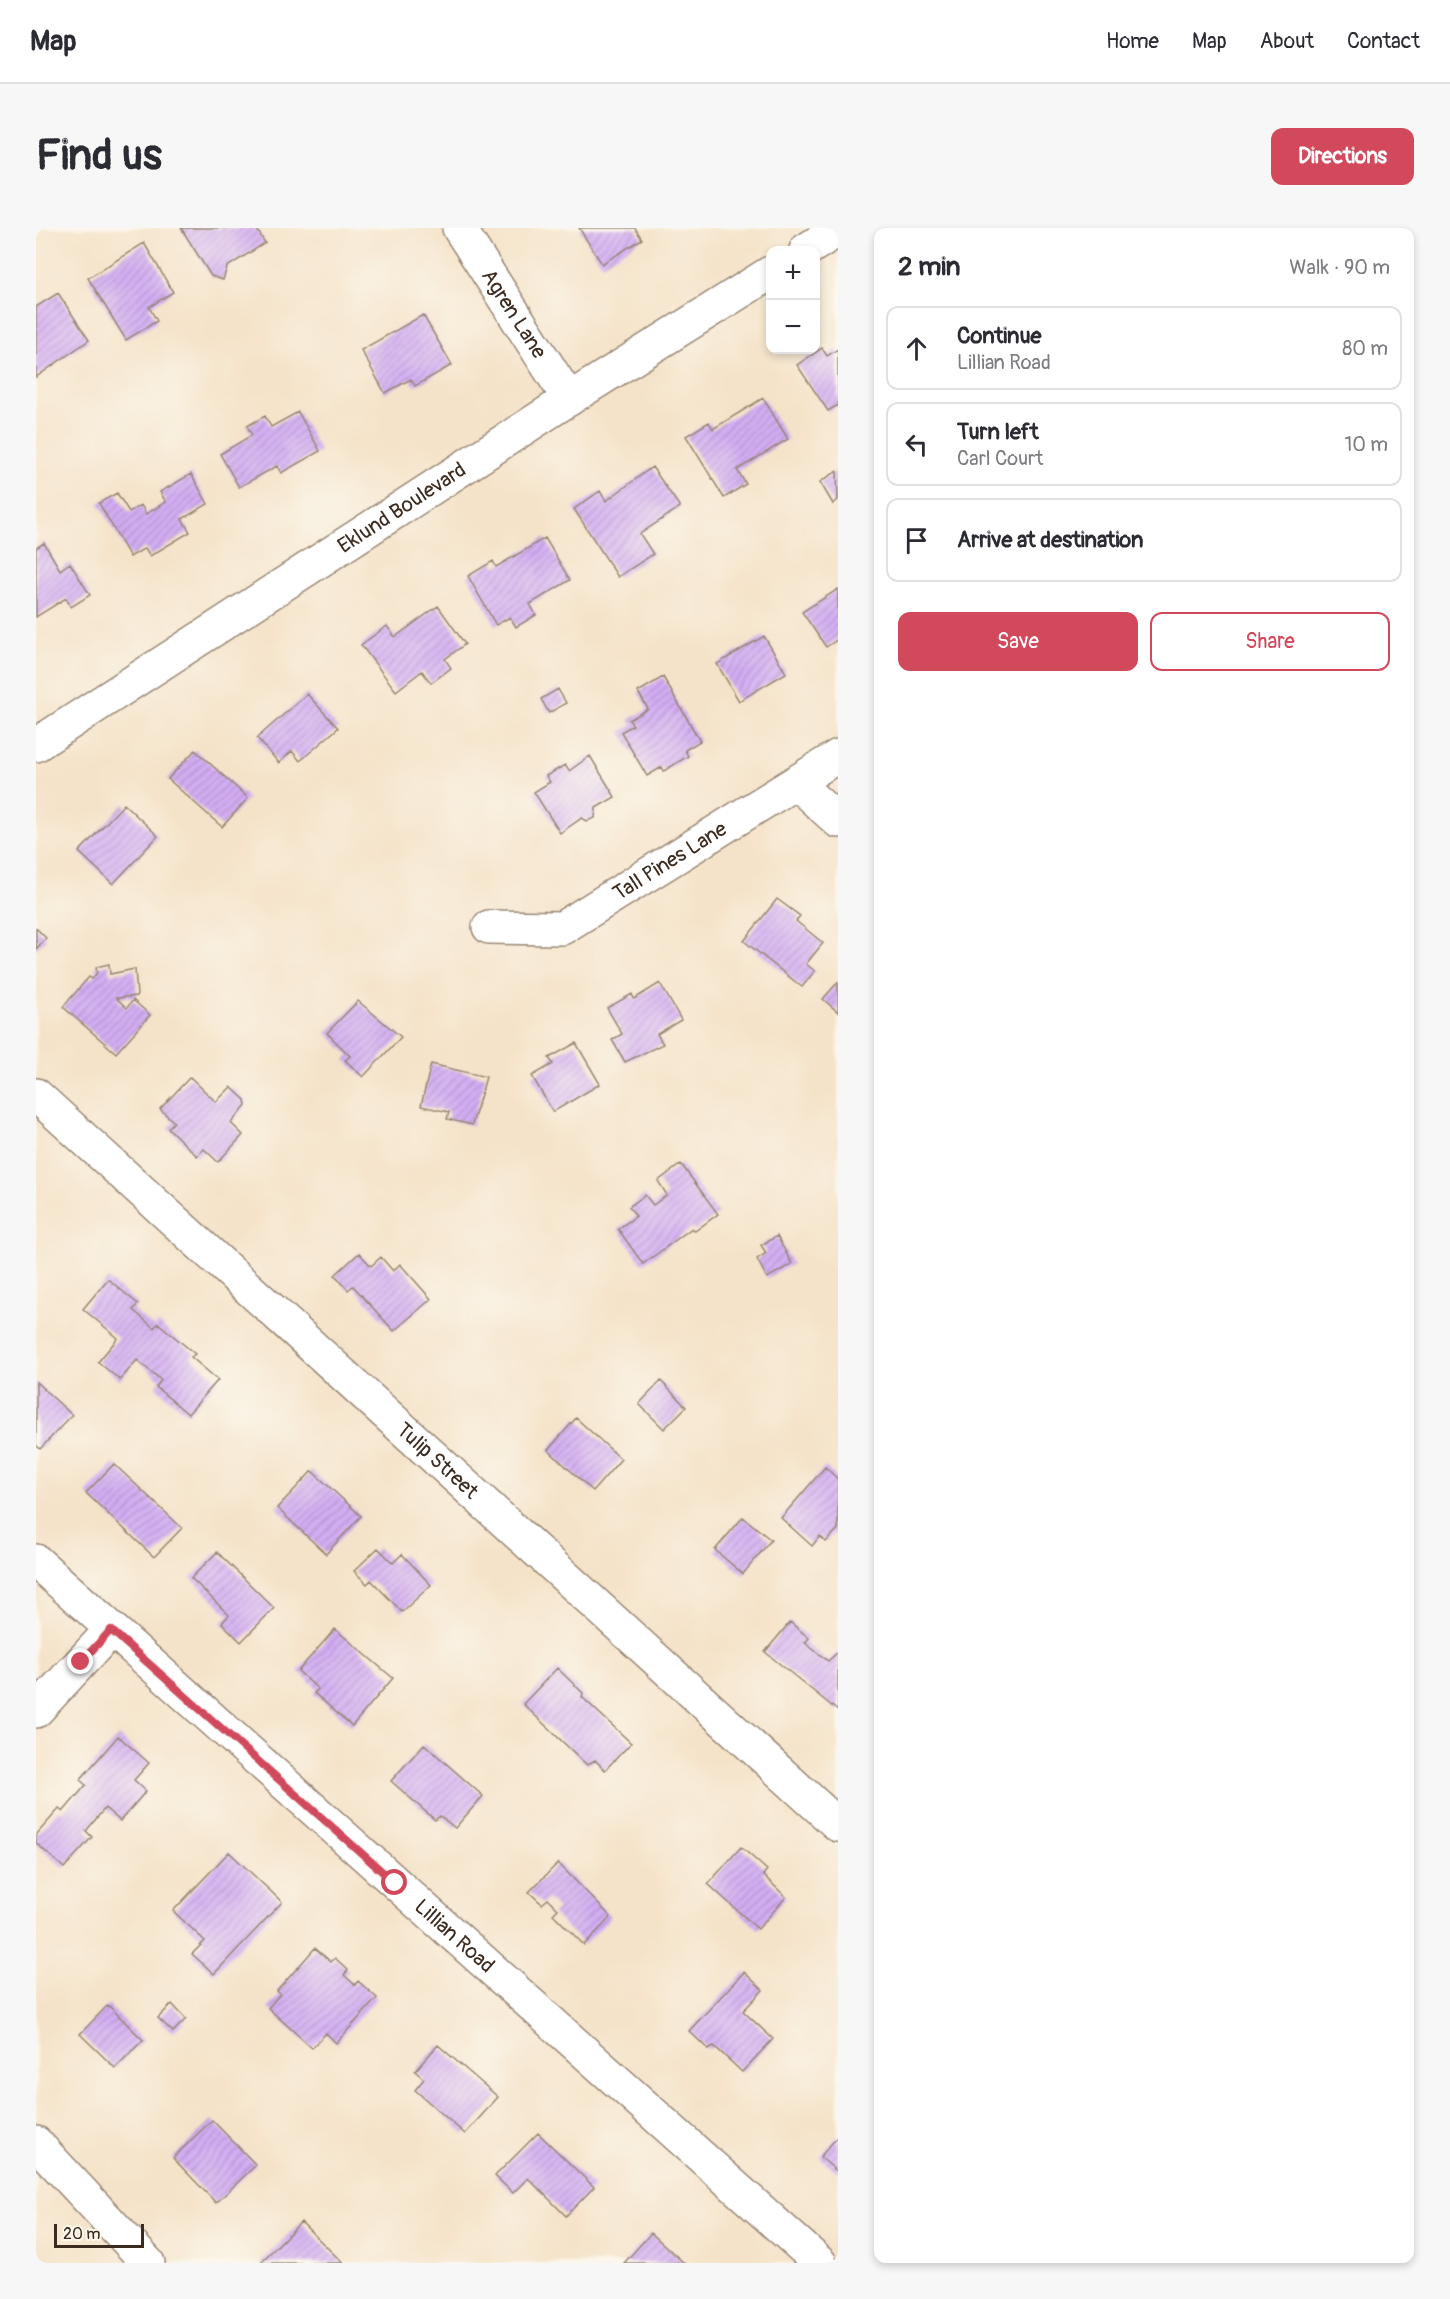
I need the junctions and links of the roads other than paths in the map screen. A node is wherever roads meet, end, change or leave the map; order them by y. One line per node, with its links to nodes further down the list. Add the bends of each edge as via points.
1 (459, 228): 5 (street, Agren Lane)
2 (838, 230): 3 (street)
3 (812, 246)
4 (766, 276): 5 (street, Eklund Boulevard)
5 (569, 399): 6 (street, Eklund Boulevard)
6 (36, 745)
7 (838, 756): 8 (street, Tall Pines Lane)
8 (796, 783): 9 (street); 10 (street, Tall Pines Lane, via 562,928)
9 (838, 821)
10 (489, 927)
11 (36, 1095): 15 (street, Tulip Street)
12 (36, 1561): 13 (street, Lillian Road)
13 (111, 1630): 14 (street); 18 (street, Lillian Road)
14 (36, 1711)
15 (838, 1825)
16 (36, 2143): 17 (street)
17 (148, 2263)
18 (820, 2263)

